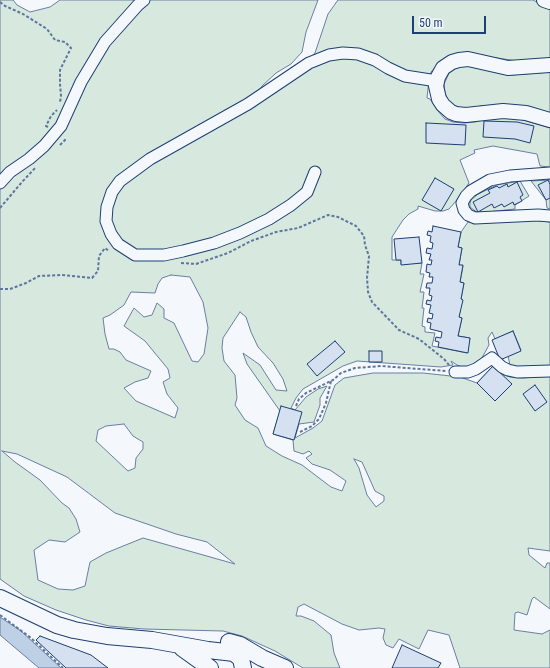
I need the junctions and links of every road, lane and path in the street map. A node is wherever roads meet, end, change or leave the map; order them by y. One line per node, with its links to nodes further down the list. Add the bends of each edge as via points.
1 (144, 0): 16 (street, via 106,42 81,82 61,126 44,146)
2 (544, 0): 4 (main road)
3 (0, 2): 7 (path, via 47,29 55,40 65,42 71,48 60,70)
4 (550, 2)
5 (550, 65): 6 (main road, via 508,68 468,59 459,60 443,68)
6 (437, 81): 9 (main road, via 439,99 456,114 503,111 526,113); 14 (street, via 405,76 358,54 329,55 309,64 248,104 150,160 120,181 112,192 106,221 118,244 135,255 164,255 183,251 214,243 269,219 307,192)
7 (60, 102)
8 (58, 109): 10 (path, via 46,126)
9 (550, 120)
10 (49, 128)
11 (62, 137): 12 (path, via 65,140)
12 (56, 148)
13 (41, 162): 17 (path)
14 (315, 172)
15 (550, 173): 18 (street, via 490,180 471,191 462,203 468,215 475,218)
16 (0, 183)
17 (0, 208)
18 (550, 216)
19 (110, 251): 21 (path, via 105,248 99,256 98,271 92,278 62,274 39,276 10,289)
20 (180, 263): 23 (path, via 196,264 276,232 298,228 328,215 338,216 356,226 364,236 369,256 368,292 372,302 399,330 419,339 444,359)
21 (0, 289)
22 (550, 371): 23 (street, via 508,370 492,358 476,369)
23 (455, 372): 24 (path, via 382,366 355,368 341,373)
24 (331, 381): 25 (path, via 306,393); 26 (path, via 319,420)
25 (296, 406)
26 (300, 432)
27 (0, 589): 29 (highway)
28 (0, 598): 29 (highway)
29 (33, 614): 31 (highway, via 74,630)
30 (0, 616): 34 (path, via 31,638)
31 (152, 640): 32 (highway); 33 (highway, via 218,640 240,645)
32 (171, 643): 33 (highway); 35 (highway)
33 (244, 659): 36 (highway, via 217,656); 37 (highway)
34 (63, 668)
35 (210, 668)
36 (213, 668)
37 (285, 668)

